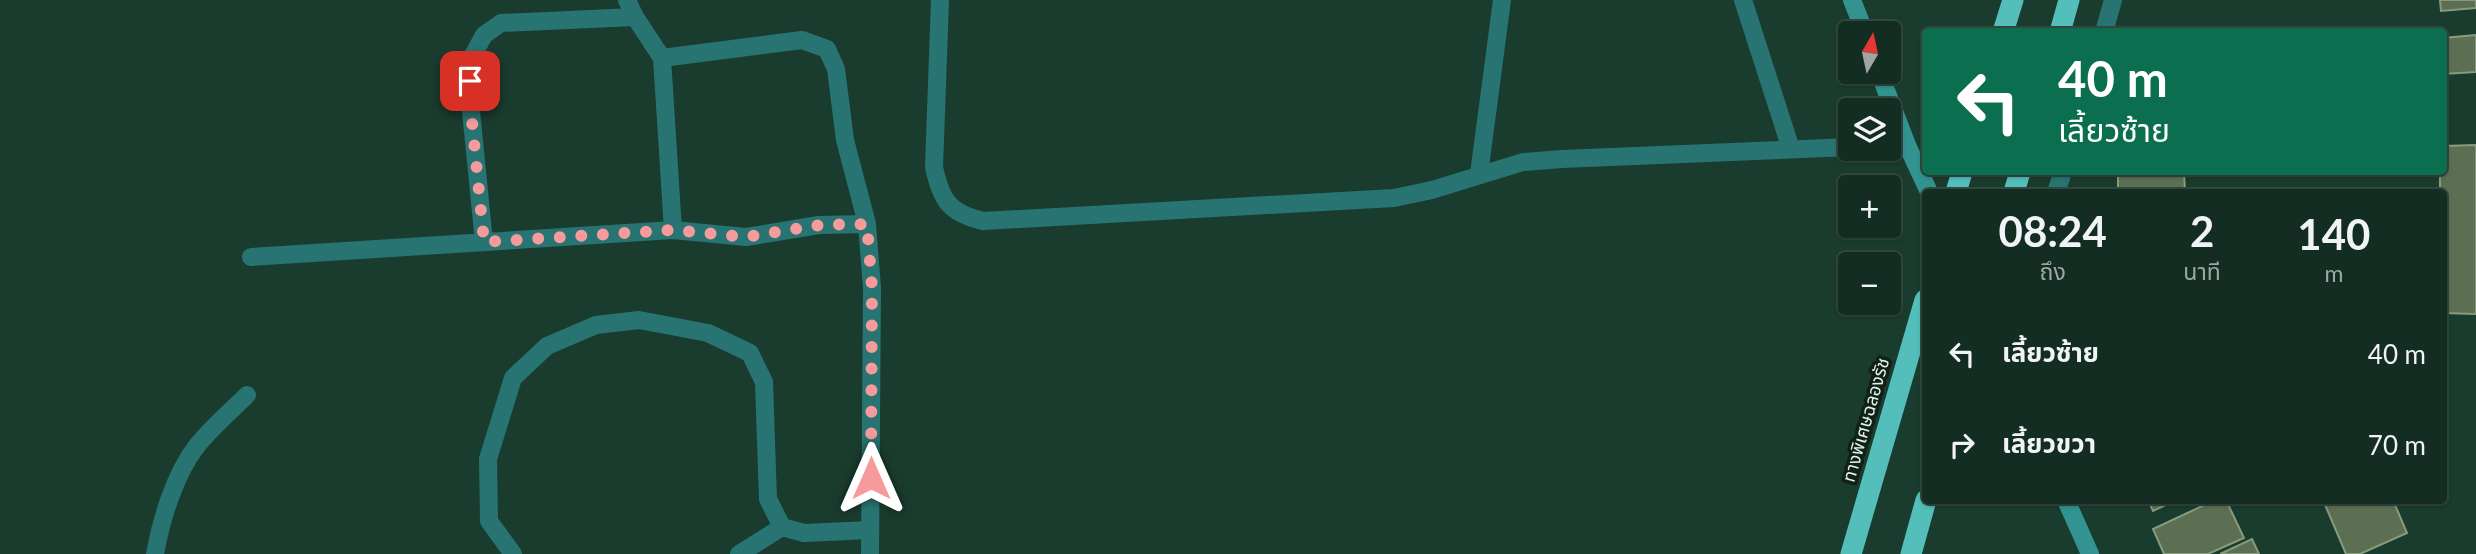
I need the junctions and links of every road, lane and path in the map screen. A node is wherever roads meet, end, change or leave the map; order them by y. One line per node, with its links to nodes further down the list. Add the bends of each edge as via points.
1 (627, 0): 9 (street)
2 (940, 0): 20 (street, via 934,167 950,208 966,217 983,221 1394,198)
3 (1502, 0): 20 (street)
4 (1743, 0): 19 (street)
5 (1852, 0): 10 (street)
6 (2013, 0): 11 (highway)
7 (2069, 0): 12 (highway)
8 (2113, 0): 13 (street)
9 (635, 17): 14 (street); 24 (street, via 501,23 484,35 470,61)
10 (1860, 21)
11 (2004, 28)
12 (2061, 28)
13 (2105, 28)
14 (662, 58): 22 (street, via 802,40 827,49 836,69 845,140); 23 (street)
15 (1884, 84): 17 (street)
16 (1901, 145): 17 (street)
17 (1907, 145): 21 (street)
18 (1838, 147): 19 (street)
19 (1791, 149): 20 (street, via 1523,162)
20 (1479, 174)
21 (1927, 189)
22 (867, 224): 23 (street, via 820,225 746,237); 31 (street, via 872,288)
23 (673, 230): 24 (street)
24 (484, 242): 25 (street)
25 (251, 257)
26 (1922, 310): 36 (highway, ทางพิเศษฉลองรัช)
27 (247, 395): 32 (street, via 195,447 172,491)
28 (1925, 504): 37 (highway)
29 (2068, 504): 38 (street)
30 (782, 527): 31 (street, via 804,533); 33 (street, via 768,499 764,382 750,353 708,333 639,320 596,325 547,346 513,378 488,460 489,521); 34 (street)
31 (870, 530): 35 (street)
32 (155, 554)
33 (513, 554)
34 (739, 554)
35 (870, 554)
36 (1850, 554)
37 (1911, 554)
38 (2090, 554)

